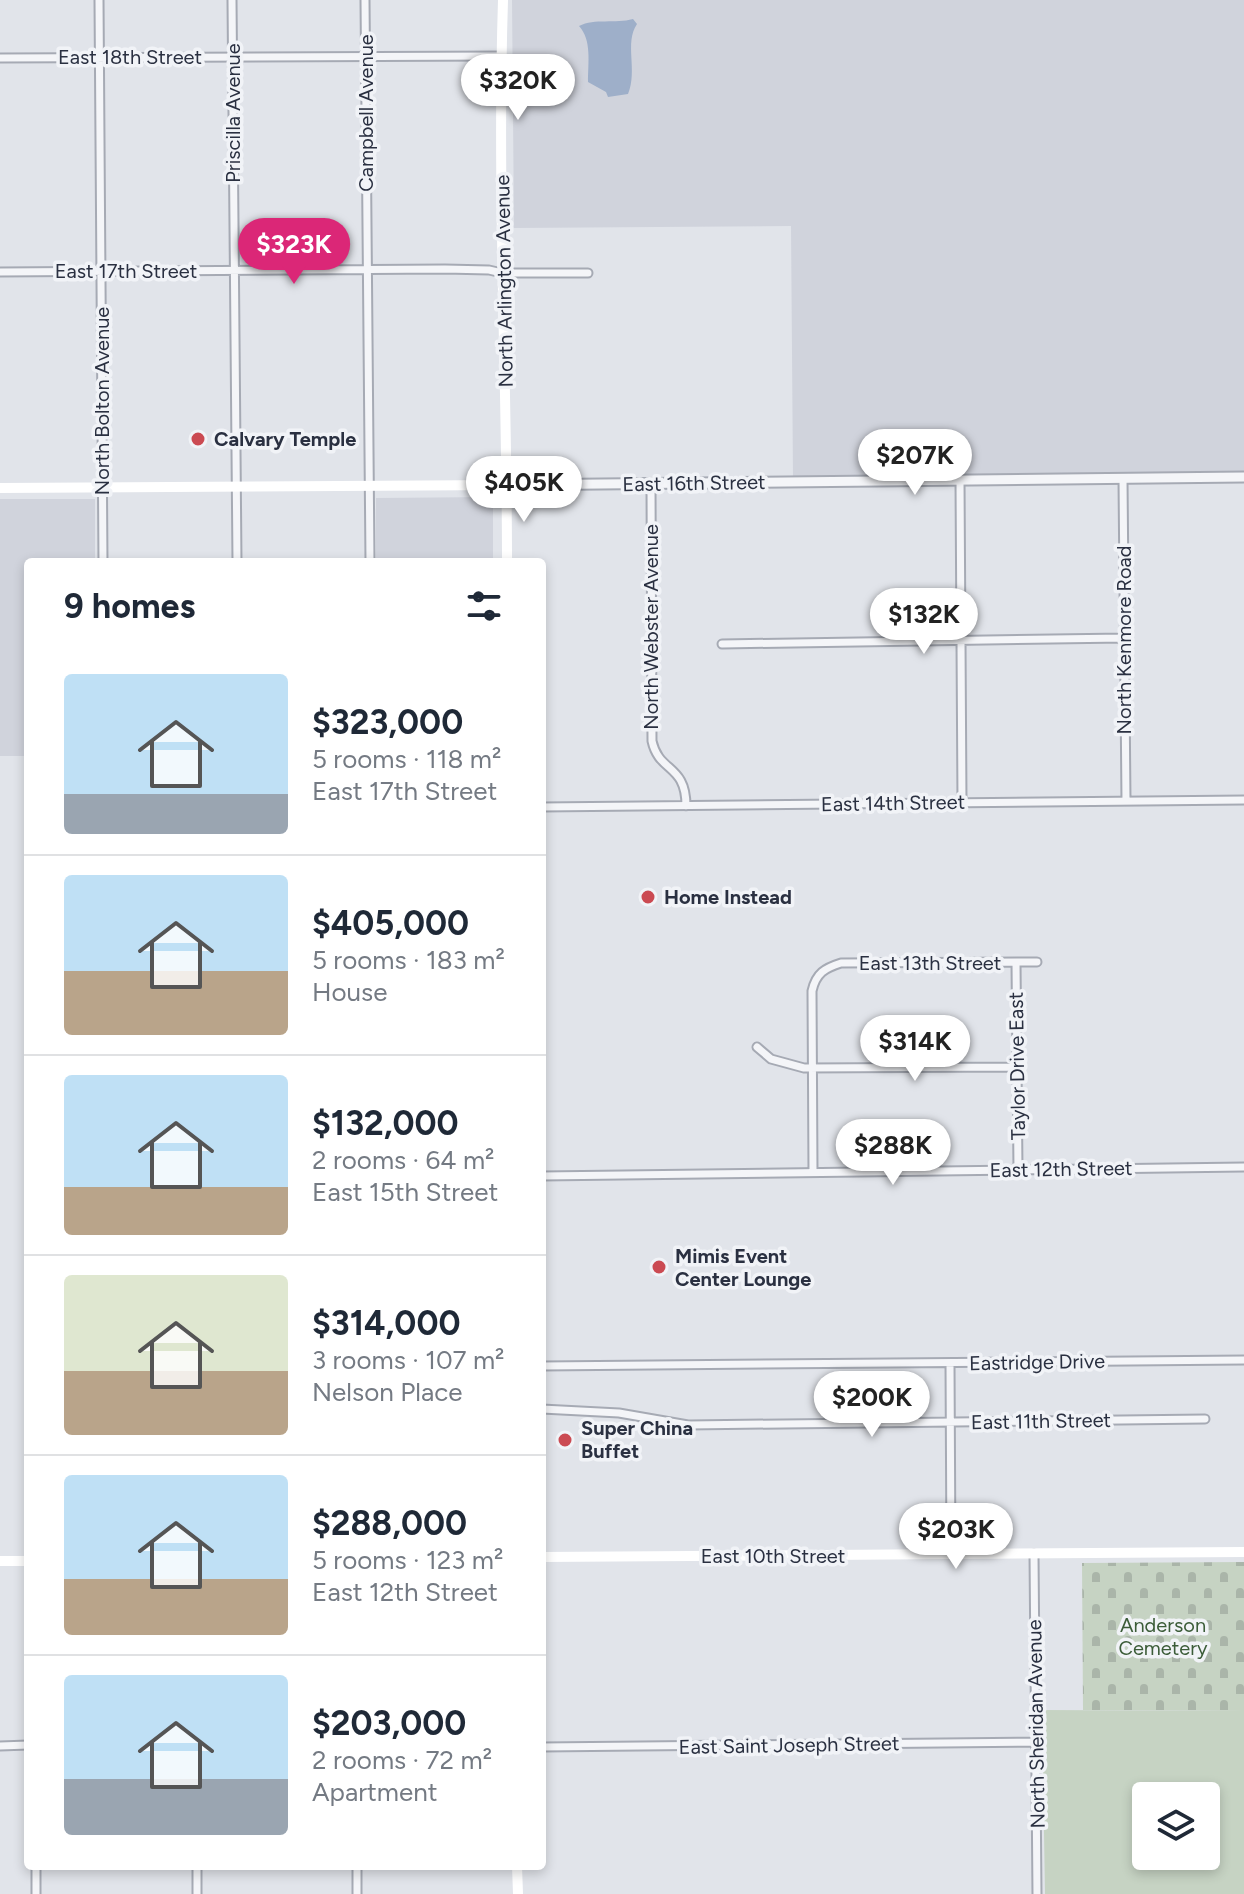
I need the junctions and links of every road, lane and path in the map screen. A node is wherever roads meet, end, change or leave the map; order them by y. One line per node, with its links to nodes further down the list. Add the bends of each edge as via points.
1 (99, 0): 8 (street, North Bolton Avenue)
2 (232, 0): 6 (street, Priscilla Avenue)
3 (365, 0): 5 (street, Campbell Avenue)
4 (503, 0): 7 (main road, North Arlington Avenue)
5 (366, 55): 6 (street, East 18th Street); 7 (street, East 18th Street); 10 (street, Campbell Avenue)
6 (233, 56): 8 (street, East 18th Street); 12 (street, Priscilla Avenue)
7 (501, 56): 14 (main road, North Arlington Avenue)
8 (100, 57): 9 (street, East 18th Street); 11 (street, North Bolton Avenue)
9 (0, 58)
10 (367, 270): 12 (street, East 17th Street); 14 (street, East 17th Street); 22 (street, Campbell Avenue)
11 (101, 271): 12 (street, East 17th Street); 13 (street, East 17th Street); 23 (street, North Bolton Avenue)
12 (235, 271): 21 (street, Priscilla Avenue)
13 (0, 272)
14 (502, 273): 15 (street, East 17th Street); 20 (main road, North Arlington Avenue)
15 (588, 273)
16 (1244, 477): 17 (street, East 16th Street)
17 (1123, 479): 18 (street, East 16th Street); 29 (street, North Kenmore Road)
18 (960, 480): 19 (street, East 16th Street); 30 (street)
19 (651, 483): 20 (street, East 16th Street); 35 (street, North Webster Avenue, via 652,741 660,759 682,779)
20 (507, 485): 22 (main road, East 16th Street); 28 (main road, North Arlington Avenue)
21 (236, 486): 22 (main road, East 16th Street); 23 (main road, East 16th Street); 26 (street, Priscilla Avenue)
22 (369, 486): 27 (street, Campbell Avenue)
23 (103, 487): 24 (main road, East 16th Street); 25 (street, North Bolton Avenue)
24 (0, 488)
25 (103, 558)
26 (237, 558)
27 (370, 558)
28 (507, 558)
29 (1124, 638): 30 (street); 33 (street, North Kenmore Road)
30 (962, 640): 31 (street); 34 (street)
31 (722, 644)
32 (1244, 800): 33 (street, East 14th Street)
33 (1126, 801): 34 (street, East 14th Street)
34 (962, 803): 35 (street, East 14th Street)
35 (686, 806): 36 (street, East 14th Street)
36 (546, 807)
37 (1037, 962): 38 (street, East 13th Street)
38 (1016, 963): 40 (street, Taylor Drive East); 41 (street, East 13th Street, via 841,963 823,969 812,991)
39 (757, 1047): 41 (street, via 771,1059)
40 (1017, 1067): 41 (street); 43 (street, Taylor Drive East)
41 (813, 1069): 44 (street)
42 (1244, 1167): 43 (street, East 12th Street)
43 (1018, 1170): 44 (street, East 12th Street)
44 (813, 1172): 45 (street, East 12th Street)
45 (546, 1176)
46 (1244, 1360): 47 (street, Eastridge Drive)
47 (950, 1363): 48 (street, Eastridge Drive); 51 (street)
48 (546, 1366)
49 (546, 1409): 51 (street, East 11th Street, via 619,1413 688,1425)
50 (1205, 1419): 51 (street, East 11th Street)
51 (950, 1422): 53 (street)
52 (1244, 1552): 54 (main road, East 10th Street)
53 (951, 1554): 54 (main road, East 10th Street); 55 (main road, East 10th Street)
54 (1034, 1554): 58 (street, North Sheridan Avenue)
55 (546, 1557)
56 (0, 1561): 57 (main road)
57 (24, 1561)
58 (1036, 1742): 61 (street, East Saint Joseph Street); 70 (street, North Sheridan Avenue)
59 (24, 1745): 60 (street)
60 (0, 1746)
61 (546, 1747)
62 (36, 1870): 66 (street)
63 (197, 1870): 67 (street)
64 (357, 1870): 68 (street)
65 (517, 1870): 69 (main road)
66 (36, 1894)
67 (197, 1894)
68 (357, 1894)
69 (518, 1894)
70 (1037, 1894)

